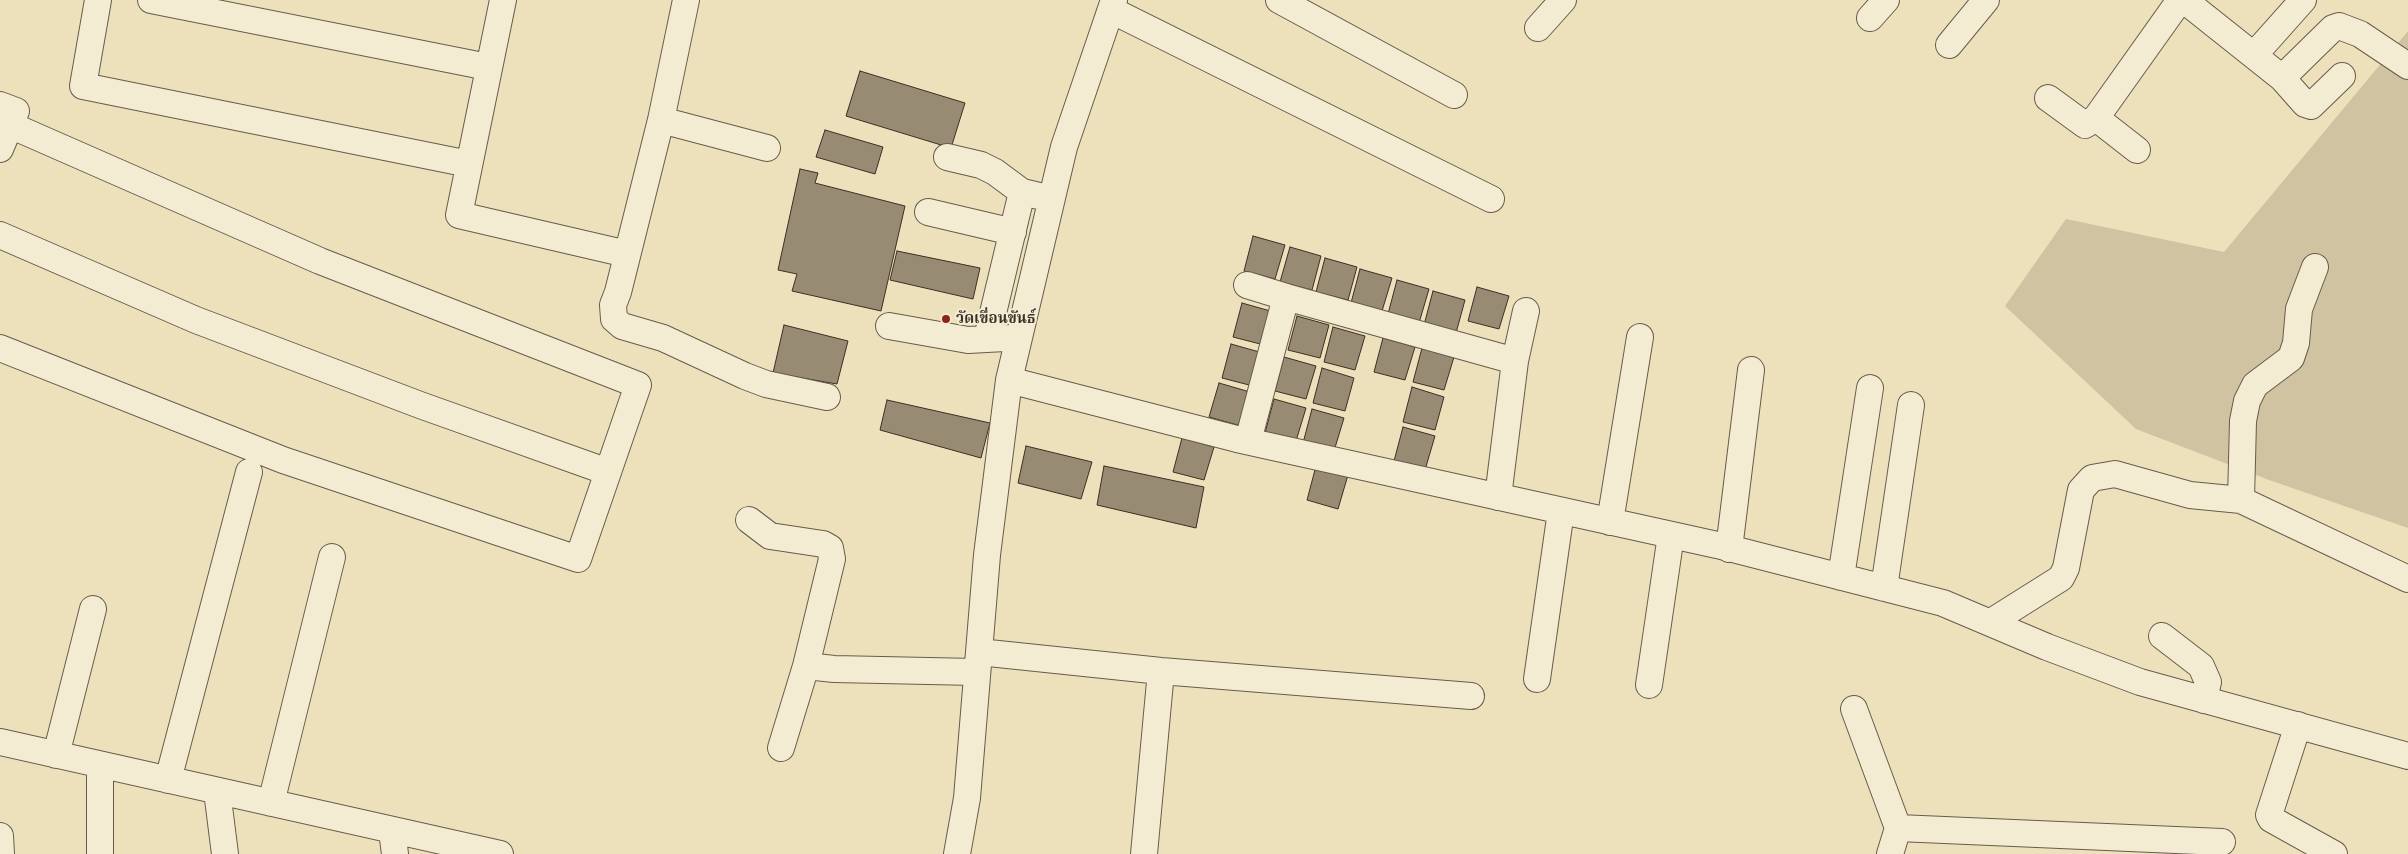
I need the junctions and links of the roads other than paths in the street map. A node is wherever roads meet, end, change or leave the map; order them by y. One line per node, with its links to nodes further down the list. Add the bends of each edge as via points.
1 (98, 0): 27 (street, via 83,86)
2 (151, 0): 15 (street)
3 (503, 0): 15 (street)
4 (686, 0): 22 (street)
5 (1279, 0): 19 (street)
6 (1563, 0): 12 (street)
7 (1986, 0): 13 (street)
8 (2180, 0): 21 (street)
9 (2184, 0): 14 (street)
10 (2303, 0): 14 (street)
11 (1113, 5): 29 (street, via 1064,147); 30 (street)
12 (1538, 28)
13 (1949, 44)
14 (2254, 54): 18 (street)
15 (488, 66): 27 (street)
16 (2408, 66): 18 (street, via 2360,34 2339,26 2333,28)
17 (2342, 76): 18 (street, via 2311,106 2305,104)
18 (2282, 78)
19 (1454, 95)
20 (2048, 98): 21 (street, via 2085,125)
21 (2096, 118): 25 (street)
22 (661, 120): 24 (street); 34 (street)
23 (3, 126): 52 (street, via 320,261 638,385)
24 (767, 148)
25 (2137, 150)
26 (947, 158): 28 (street, via 982,165)
27 (469, 164): 34 (street, via 459,215)
28 (1022, 192): 29 (street); 32 (street)
29 (1052, 198): 42 (street)
30 (1491, 199)
31 (928, 212): 32 (street)
32 (1012, 232): 41 (street)
33 (0, 235): 52 (street, via 196,320)
34 (627, 254): 48 (street, via 613,305 614,319 622,326 663,338 766,384)
35 (2315, 267): 54 (street, via 2299,309 2296,343 2290,358 2255,385 2247,401 2243,421)
36 (1247, 285): 37 (street)
37 (1286, 297): 44 (street); 50 (street)
38 (1526, 311): 44 (street)
39 (889, 326): 41 (street, via 968,340)
40 (1640, 337): 57 (street)
41 (987, 338): 42 (street)
42 (1018, 340): 46 (street)
43 (0, 348): 52 (street, via 283,460 578,559)
44 (1515, 361): 53 (street)
45 (1752, 370): 59 (street)
46 (1009, 380): 50 (street); 67 (street, via 987,555)
47 (1870, 388): 61 (street)
48 (828, 397)
49 (1911, 405): 63 (street)
50 (1248, 441): 53 (street)
51 (249, 472): 81 (street)
52 (608, 472)
53 (1498, 497): 55 (street)
54 (2241, 500): 62 (street); 65 (street, via 2190,494 2115,474 2092,478 2081,490 2066,568 2060,578)
55 (1561, 511): 57 (street); 70 (street)
56 (749, 520): 68 (street, via 770,536 823,544 830,548 832,559)
57 (1610, 522): 58 (street)
58 (1671, 535): 59 (street); 71 (street)
59 (1729, 548): 61 (street)
60 (332, 557): 83 (street)
61 (1841, 577): 63 (street)
62 (2408, 579)
63 (1884, 588): 65 (street, via 1943,602)
64 (93, 609): 78 (street)
65 (1991, 622): 73 (street, via 2140,682)
66 (2162, 636): 73 (street, via 2201,666 2208,682)
67 (978, 662): 68 (street, via 834,669); 69 (street); 92 (street, via 967,798)
68 (806, 666): 77 (street)
69 (1161, 671): 72 (street); 93 (street)
70 (1537, 679)
71 (1649, 685)
72 (1471, 696)
73 (2204, 700): 75 (street)
74 (1854, 709): 84 (street)
75 (2298, 725): 79 (street); 95 (street, via 2268,815)
76 (0, 742): 78 (street)
77 (781, 748)
78 (56, 755): 80 (street)
79 (2408, 756)
80 (100, 765): 81 (street); 89 (street)
81 (168, 780): 82 (street)
82 (217, 790): 83 (street); 90 (street)
83 (271, 803): 86 (street)
84 (1898, 828): 87 (street); 94 (street)
85 (0, 836): 88 (street)
86 (393, 842): 91 (street)
87 (2222, 842)
88 (1, 854)
89 (100, 854)
90 (225, 854)
91 (500, 854)
92 (957, 854)
93 (1144, 854)
94 (1890, 854)
95 (2334, 854)

